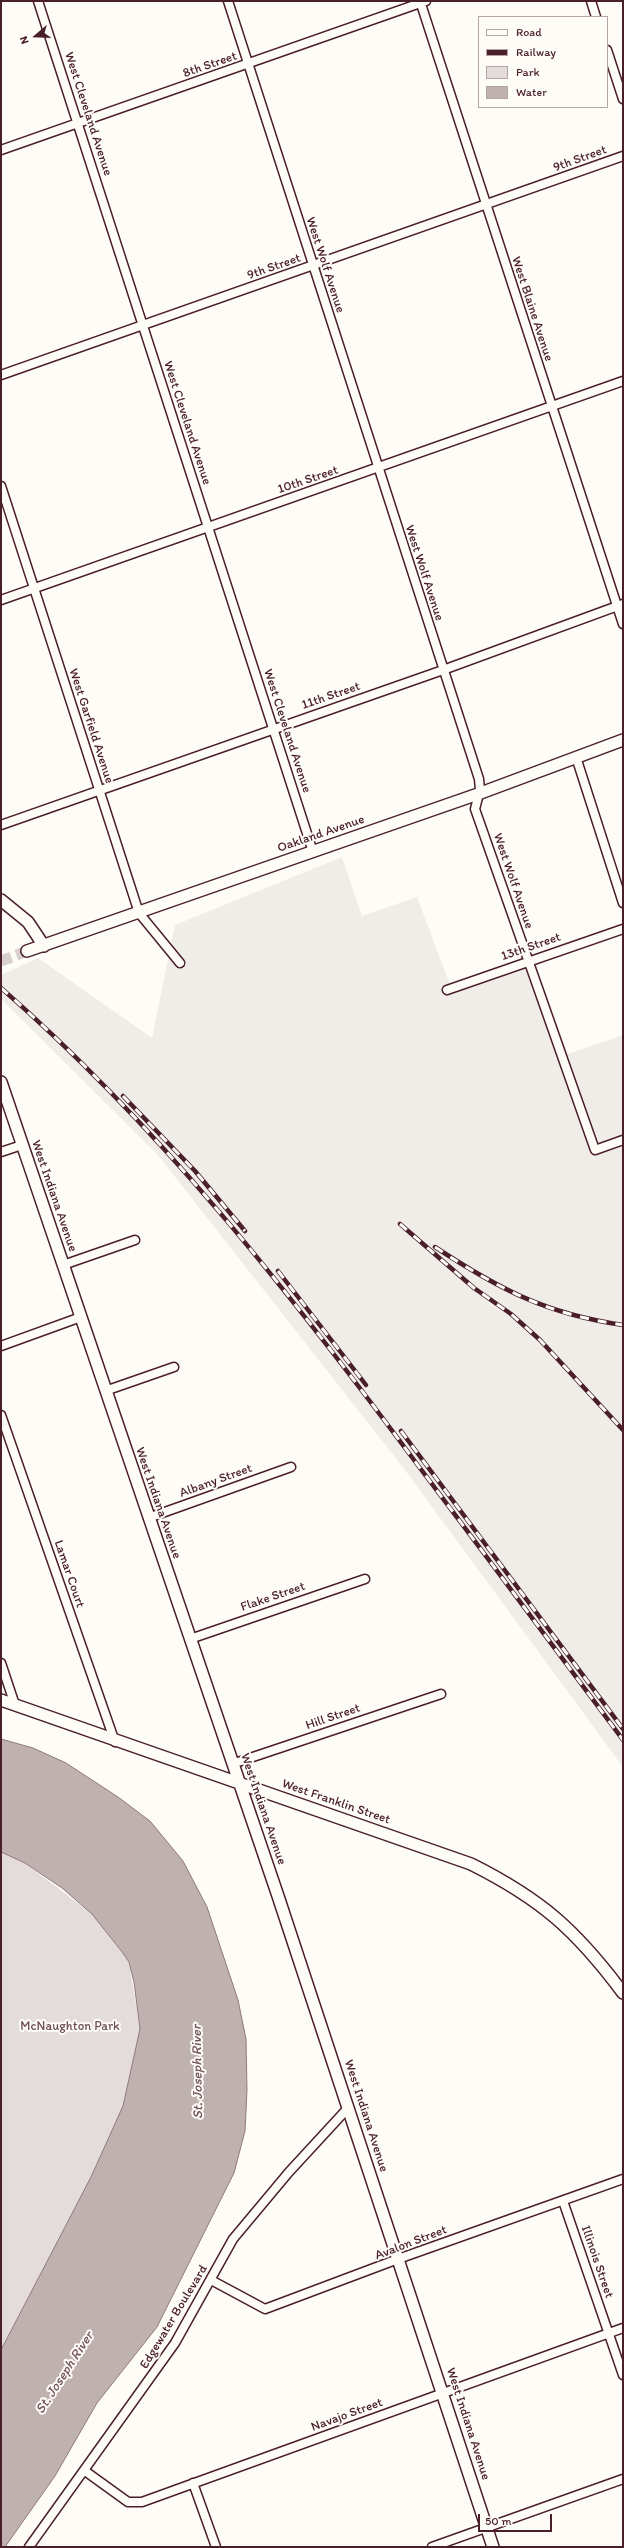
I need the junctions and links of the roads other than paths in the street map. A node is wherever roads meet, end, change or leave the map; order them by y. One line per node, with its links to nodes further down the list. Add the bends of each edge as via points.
1 (38, 1): 9 (street, West Cleveland Avenue)
2 (228, 1): 7 (street, West Wolf Avenue)
3 (591, 1): 5 (street)
4 (422, 2): 7 (street, 8th Street); 12 (street, West Blaine Avenue)
5 (596, 16)
6 (608, 53): 8 (street)
7 (248, 64): 9 (street, 8th Street); 13 (street, West Wolf Avenue)
8 (623, 99)
9 (78, 122): 10 (street, 8th Street); 14 (street, West Cleveland Avenue)
10 (1, 150)
11 (623, 156): 12 (street, 9th Street)
12 (486, 205): 13 (street, 9th Street); 17 (street, West Blaine Avenue)
13 (314, 267): 14 (street, 9th Street); 18 (street, West Wolf Avenue)
14 (143, 324): 15 (street, 9th Street); 20 (street, West Cleveland Avenue)
15 (1, 375)
16 (623, 381): 17 (street, 10th Street)
17 (552, 407): 18 (street, 10th Street); 23 (street, West Blaine Avenue)
18 (378, 468): 20 (street, 10th Street); 25 (street, West Wolf Avenue)
19 (1, 486): 21 (street, West Garfield Avenue)
20 (209, 528): 21 (street, 10th Street); 26 (street, West Cleveland Avenue)
21 (34, 588): 22 (street, 10th Street); 29 (street, West Garfield Avenue)
22 (1, 600)
23 (620, 605): 24 (street, West Blaine Avenue); 25 (street, 11th Street)
24 (623, 624)
25 (443, 670): 26 (street, 11th Street); 30 (street, West Wolf Avenue, via 479,779)
26 (273, 728): 29 (street, 11th Street); 32 (street, West Cleveland Avenue)
27 (623, 740): 28 (street, Oakland Avenue)
28 (576, 757): 30 (street, Oakland Avenue); 34 (street)
29 (100, 790): 31 (street, 11th Street); 35 (street, West Garfield Avenue)
30 (478, 794): 32 (street, Oakland Avenue); 39 (street, West Wolf Avenue, via 475,809)
31 (1, 825)
32 (313, 852): 35 (street, Oakland Avenue)
33 (1, 900): 37 (street, via 28,922)
34 (623, 903)
35 (139, 913): 37 (street, Oakland Avenue); 40 (street, West Garfield Avenue)
36 (623, 929): 39 (street, 13th Street)
37 (44, 946): 38 (street, Oakland Avenue)
38 (27, 951)
39 (528, 960): 41 (street, 13th Street); 43 (street, West Wolf Avenue, via 595,1150)
40 (180, 963)
41 (447, 990)
42 (1, 1082): 44 (street, West Indiana Avenue)
43 (623, 1140)
44 (22, 1145): 45 (street); 47 (street, West Indiana Avenue)
45 (1, 1152)
46 (135, 1240): 47 (street)
47 (63, 1265): 48 (street, West Indiana Avenue)
48 (81, 1317): 49 (street); 51 (street, West Indiana Avenue)
49 (1, 1346)
50 (174, 1367): 51 (street)
51 (105, 1391): 54 (street, West Indiana Avenue)
52 (1, 1415): 61 (street, Lamar Court)
53 (291, 1467): 54 (street, Albany Street)
54 (148, 1518): 56 (street, West Indiana Avenue)
55 (365, 1579): 56 (street, Flake Street)
56 (190, 1639): 62 (street, West Indiana Avenue)
57 (1, 1663): 60 (street)
58 (441, 1694): 62 (street, Hill Street)
59 (1, 1700): 60 (street, West Franklin Street)
60 (15, 1705): 61 (street, West Franklin Street)
61 (115, 1742): 63 (street, West Franklin Street)
62 (232, 1764): 63 (street, West Indiana Avenue)
63 (239, 1783): 64 (street, West Franklin Street, via 435,1850 502,1880 534,1899 579,1938); 65 (street, West Indiana Avenue)
64 (623, 1993)
65 (348, 2108): 68 (street, West Indiana Avenue); 69 (street, Edgewater Boulevard, via 233,2239)
66 (623, 2179): 67 (street, Avalon Street)
67 (564, 2200): 68 (street, Avalon Street); 71 (street, Illinois Street)
68 (398, 2259): 69 (street, Avalon Street, via 266,2310); 73 (street, West Indiana Avenue)
69 (211, 2280): 74 (street, Edgewater Boulevard, via 175,2343)
70 (623, 2328): 71 (street, Navajo Street)
71 (608, 2333): 72 (street, Illinois Street); 73 (street, Navajo Street)
72 (623, 2376)
73 (443, 2394): 76 (street, Navajo Street); 77 (street, West Indiana Avenue)
74 (85, 2471): 76 (street, Navajo Street, via 128,2502 142,2502); 78 (street, Edgewater Boulevard)
75 (623, 2479): 77 (street)
76 (193, 2483): 79 (street)
77 (486, 2528): 80 (street); 81 (street, West Indiana Avenue)
78 (29, 2547)
79 (216, 2547)
80 (432, 2547)
81 (493, 2547)

